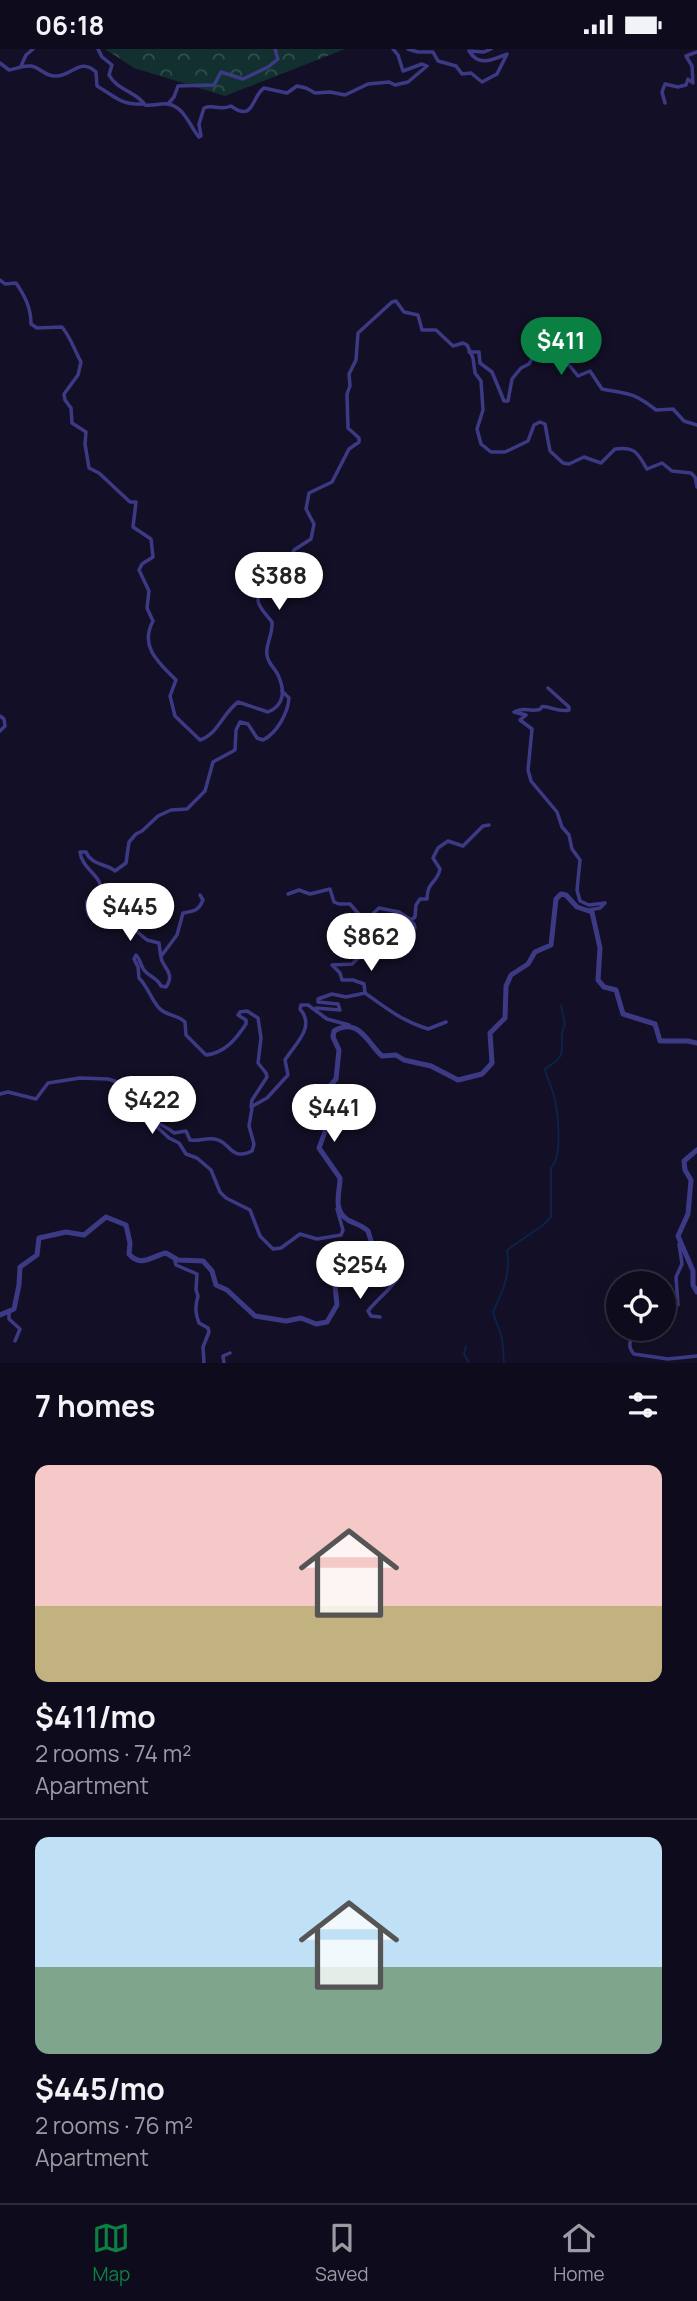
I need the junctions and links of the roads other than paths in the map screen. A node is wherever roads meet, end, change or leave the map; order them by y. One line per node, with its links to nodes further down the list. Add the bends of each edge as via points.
1 (33, 49): 9 (street)
2 (98, 49): 11 (street, via 112,65 112,80)
3 (275, 49): 12 (street, via 278,59 266,68 243,79 221,72 214,85 178,86)
4 (393, 49): 12 (street, via 403,71 427,66 408,82 368,84 345,95 299,87 287,93 264,88 245,112 232,106 204,108 200,137 187,117)
5 (408, 49): 6 (street, via 433,52 438,61 456,65 462,74 471,73 482,82 496,74 507,55 483,61 469,51)
6 (491, 49)
7 (697, 52): 10 (street, via 686,56 693,83 688,79 681,87 665,84)
8 (0, 63): 9 (street, via 9,70)
9 (19, 68): 11 (street, via 31,66 54,76 89,67 96,72 97,86 118,101)
10 (665, 103)
11 (144, 104): 12 (street)
12 (169, 104)
13 (0, 280): 18 (street, via 18,284 24,292 31,324 65,330 80,360 78,375 64,397 71,408 72,424 86,432 89,468 136,502 133,527 151,539 153,557 142,564 140,573 149,591 147,607 153,621 148,632 151,653 176,680 170,696 176,718 202,740 213,734 227,710 238,702 271,711 282,701)
14 (469, 352): 15 (street, via 480,352 480,363 492,373 504,401 508,401 517,372 536,352 548,352 578,376 590,371 602,389 639,396 656,410 673,409 684,421); 16 (street, via 481,381 484,410 478,436 491,452 506,452 528,441 540,422 547,429 550,451 563,463 584,457 601,463 615,449 627,449 641,456 647,469 662,464 672,471 691,473); 18 (street, via 465,343 453,345 436,330 422,330 419,316 402,311 396,301 359,331 346,397 348,428 359,442 349,449 332,482 309,493 306,509 314,524 311,538 294,550 289,579 266,584 258,603 272,622 267,656)
15 (697, 425)
16 (697, 487)
17 (548, 688): 24 (street, via 569,710 547,707 514,712 526,715 520,720 532,729 531,781 557,812 580,860 580,901 605,903)
18 (282, 691): 28 (street, via 288,695 288,708 268,737 257,738 248,724 240,722 234,750 214,762 205,790 187,809 158,816 133,837 120,870 100,866 80,852 102,886 100,893 87,901 90,917 100,921 118,913 126,926 159,943)
19 (0, 716): 20 (street, via 5,726)
20 (0, 731)
21 (489, 825): 26 (street, via 463,846 448,841 438,848 433,858 439,874 428,887 427,899 416,905 415,918)
22 (288, 894): 25 (street, via 332,889 334,902 350,904)
23 (200, 895): 28 (street, via 200,907 183,913 177,935)
24 (589, 910): 32 (street, via 577,907 566,895 556,899 551,945 535,952 507,981 506,1014 490,1034 492,1063 485,1073 458,1080 431,1066 396,1055 382,1056); 33 (street, via 600,948 598,980 617,992 624,1014 655,1024 660,1041)
25 (367, 919): 26 (street, via 379,908 399,912); 27 (street)
26 (408, 920): 27 (street, via 415,928 405,935 395,933)
27 (384, 921): 29 (street, via 352,964 332,965 342,980 364,984)
28 (161, 957): 35 (street, via 170,974 166,987 145,971 136,955 139,978 160,1010 185,1022 186,1035 206,1055 232,1044 246,1025 240,1012 258,1018 258,1063 267,1077)
29 (365, 993): 30 (street, via 318,999 338,1004 340,1010); 31 (street, via 402,1020 428,1028)
30 (314, 1008): 32 (street, via 327,1019); 35 (street, via 300,1007 307,1025 285,1059 288,1076)
31 (446, 1022)
32 (360, 1032): 38 (street, via 344,1027 334,1031 340,1050 336,1079 320,1101 328,1121 319,1148 340,1178)
33 (697, 1043)
34 (0, 1094): 36 (street, via 36,1099 48,1083 110,1079 136,1088)
35 (251, 1107): 36 (street, via 253,1151 246,1154 229,1150 220,1140 191,1140 186,1131 174,1133)
36 (153, 1120): 38 (street, via 186,1154 210,1169 226,1198 250,1210 269,1247 281,1248 302,1234 317,1239 341,1235)
37 (697, 1150): 39 (street, via 684,1161 691,1180)
38 (338, 1205): 40 (street, via 346,1218 368,1231 372,1244 362,1255 341,1252 332,1257 337,1305 324,1323 256,1316 216,1285 206,1263)
39 (679, 1244): 43 (street, via 682,1264); 44 (street, via 693,1271)
40 (174, 1257): 46 (street, via 162,1254 142,1262 132,1258 127,1228 108,1217 84,1235 66,1232 41,1237 37,1255 20,1267 15,1305); 53 (street, via 176,1265 197,1274 197,1317 209,1332 203,1347)
41 (396, 1269): 48 (street, via 400,1274 396,1282 368,1311)
42 (676, 1277): 45 (street)
43 (676, 1277)
44 (697, 1292)
45 (676, 1306)
46 (9, 1312): 47 (street); 49 (street, via 9,1319 20,1328)
47 (0, 1315)
48 (380, 1317)
49 (15, 1341)
50 (630, 1341): 52 (street, via 634,1354 665,1359)
51 (230, 1353): 54 (street, via 223,1356)
52 (697, 1356)
53 (204, 1363)
54 (224, 1363)

